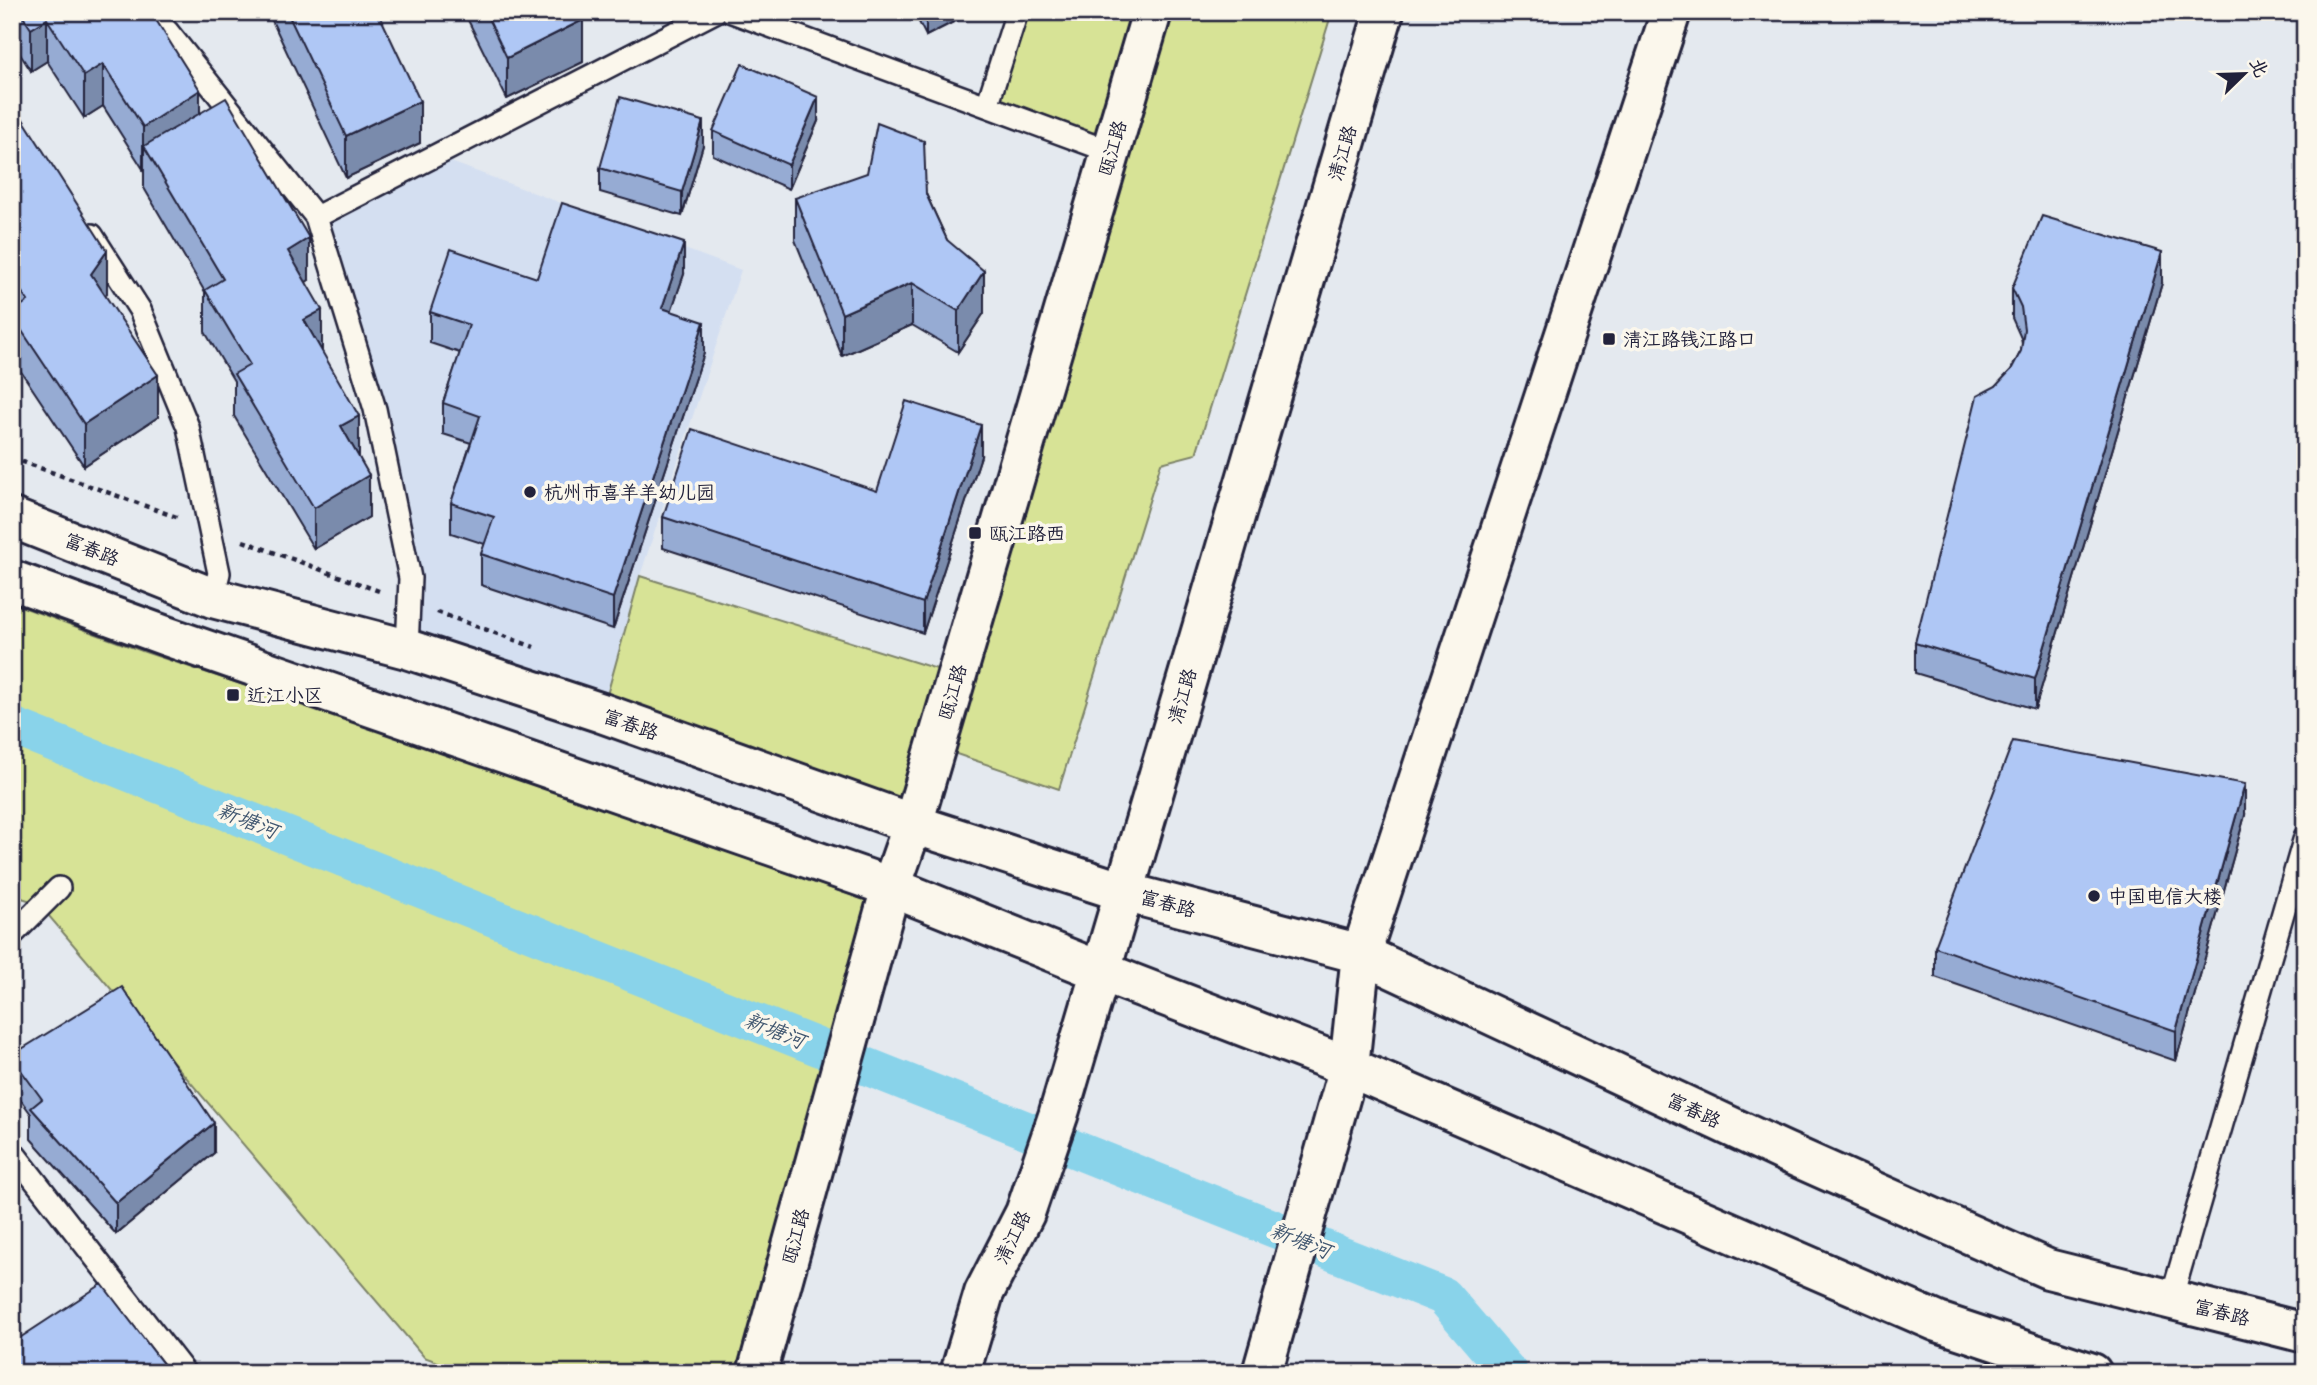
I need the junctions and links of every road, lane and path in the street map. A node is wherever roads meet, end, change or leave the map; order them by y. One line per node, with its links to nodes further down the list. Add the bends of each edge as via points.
1 (149, 12): 11 (lane)
2 (715, 12): 11 (lane)
3 (732, 12): 8 (lane)
4 (1017, 12): 8 (lane)
5 (1152, 12): 9 (main road, 瓯江路)
6 (1384, 12): 24 (main road, 清江路)
7 (1671, 12): 26 (main road)
8 (987, 107): 9 (lane)
9 (1111, 152): 20 (main road, 瓯江路)
10 (81, 217): 14 (lane, via 145,321 188,427)
11 (316, 217): 17 (lane, via 376,409 410,579)
12 (12, 458): 14 (path)
13 (12, 518): 16 (main road, 富春路)
14 (210, 529): 16 (lane, via 219,573); 17 (path)
15 (12, 580): 22 (main road)
16 (213, 598): 18 (main road, 富春路)
17 (409, 602): 18 (lane); 19 (path)
18 (407, 649): 20 (main road, 富春路)
19 (537, 649)
20 (913, 824): 22 (main road, 瓯江路); 24 (main road, 富春路)
21 (2305, 836): 30 (lane)
22 (891, 887): 27 (main road); 33 (main road, 瓯江路)
23 (59, 888): 25 (lane)
24 (1124, 892): 26 (main road, 富春路); 27 (main road, 清江路)
25 (12, 935)
26 (1361, 954): 28 (main road); 30 (main road, 富春路, via 2048,1269)
27 (1100, 971): 28 (main road); 34 (main road, 清江路, via 1025,1213 984,1293)
28 (1349, 1068): 35 (main road); 36 (main road, via 1938,1322)
29 (12, 1151): 32 (lane)
30 (2171, 1300): 31 (main road, 富春路)
31 (2305, 1333)
32 (185, 1373)
33 (757, 1373)
34 (960, 1373)
35 (1262, 1373)
36 (2092, 1373)

